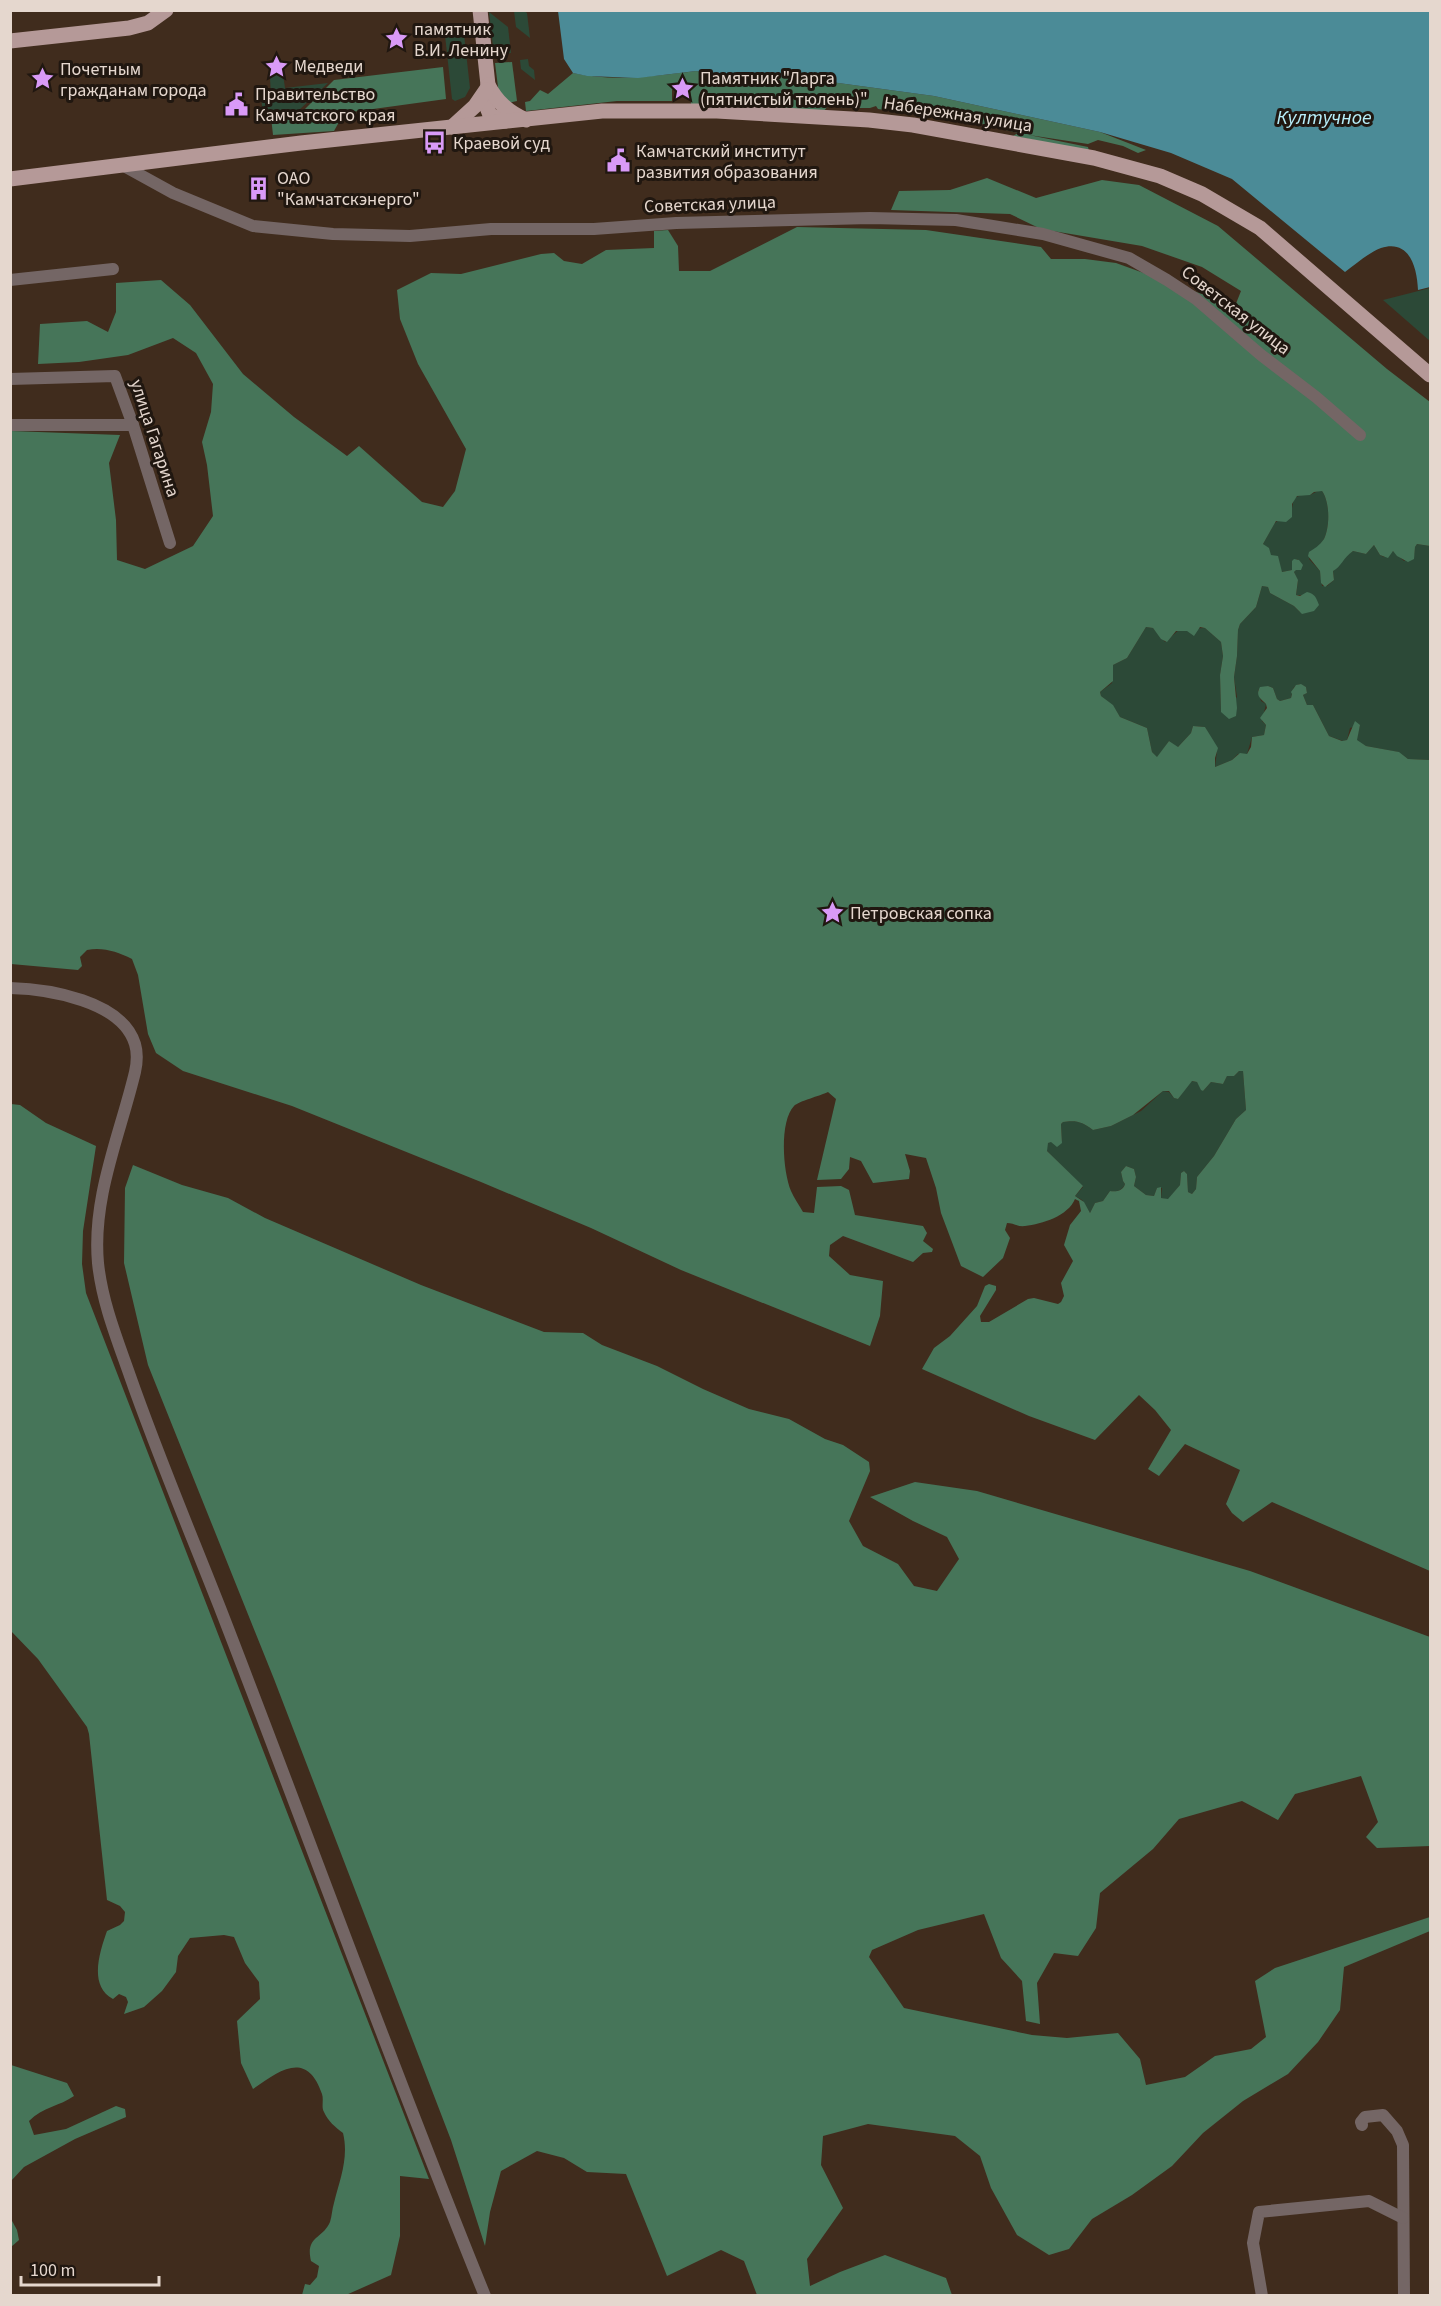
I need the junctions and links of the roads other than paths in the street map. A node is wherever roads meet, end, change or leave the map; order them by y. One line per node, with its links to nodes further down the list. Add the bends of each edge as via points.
1 (166, 10): 3 (main road, via 147,23 129,28)
2 (480, 10): 4 (main road)
3 (10, 41)
4 (488, 85): 5 (main road, via 502,106); 6 (main road, via 484,102 487,111); 7 (main road, via 475,106)
5 (526, 120): 6 (main road, Набережная улица); 12 (main road, Набережная улица, via 629,109 870,120 1014,142 1138,169 1202,194 1251,222)
6 (507, 122): 7 (main road, Набережная улица)
7 (452, 127): 8 (main road, Набережная улица)
8 (124, 166): 9 (main road); 16 (street, Советская улица, via 173,193 253,226 333,234 410,236 491,229 881,218 956,220 1042,234 1129,258 1167,280 1196,299)
9 (10, 179)
10 (113, 269): 11 (street)
11 (10, 280)
12 (1431, 375)
13 (10, 379): 15 (street, улица Гагарина, via 116,376)
14 (10, 425): 15 (street)
15 (133, 425): 17 (street, улица Гагарина)
16 (1360, 435)
17 (170, 543)
18 (10, 988): 21 (street, via 59,994 101,1009 117,1019 135,1044 135,1072 98,1220 101,1286 110,1319 416,2124)
19 (1362, 2125): 20 (street, via 1365,2117 1383,2115 1397,2131 1403,2149)
20 (1403, 2218): 22 (street, via 1369,2201 1259,2212 1253,2243); 23 (street)
21 (485, 2295)
22 (1262, 2295)
23 (1404, 2295)

